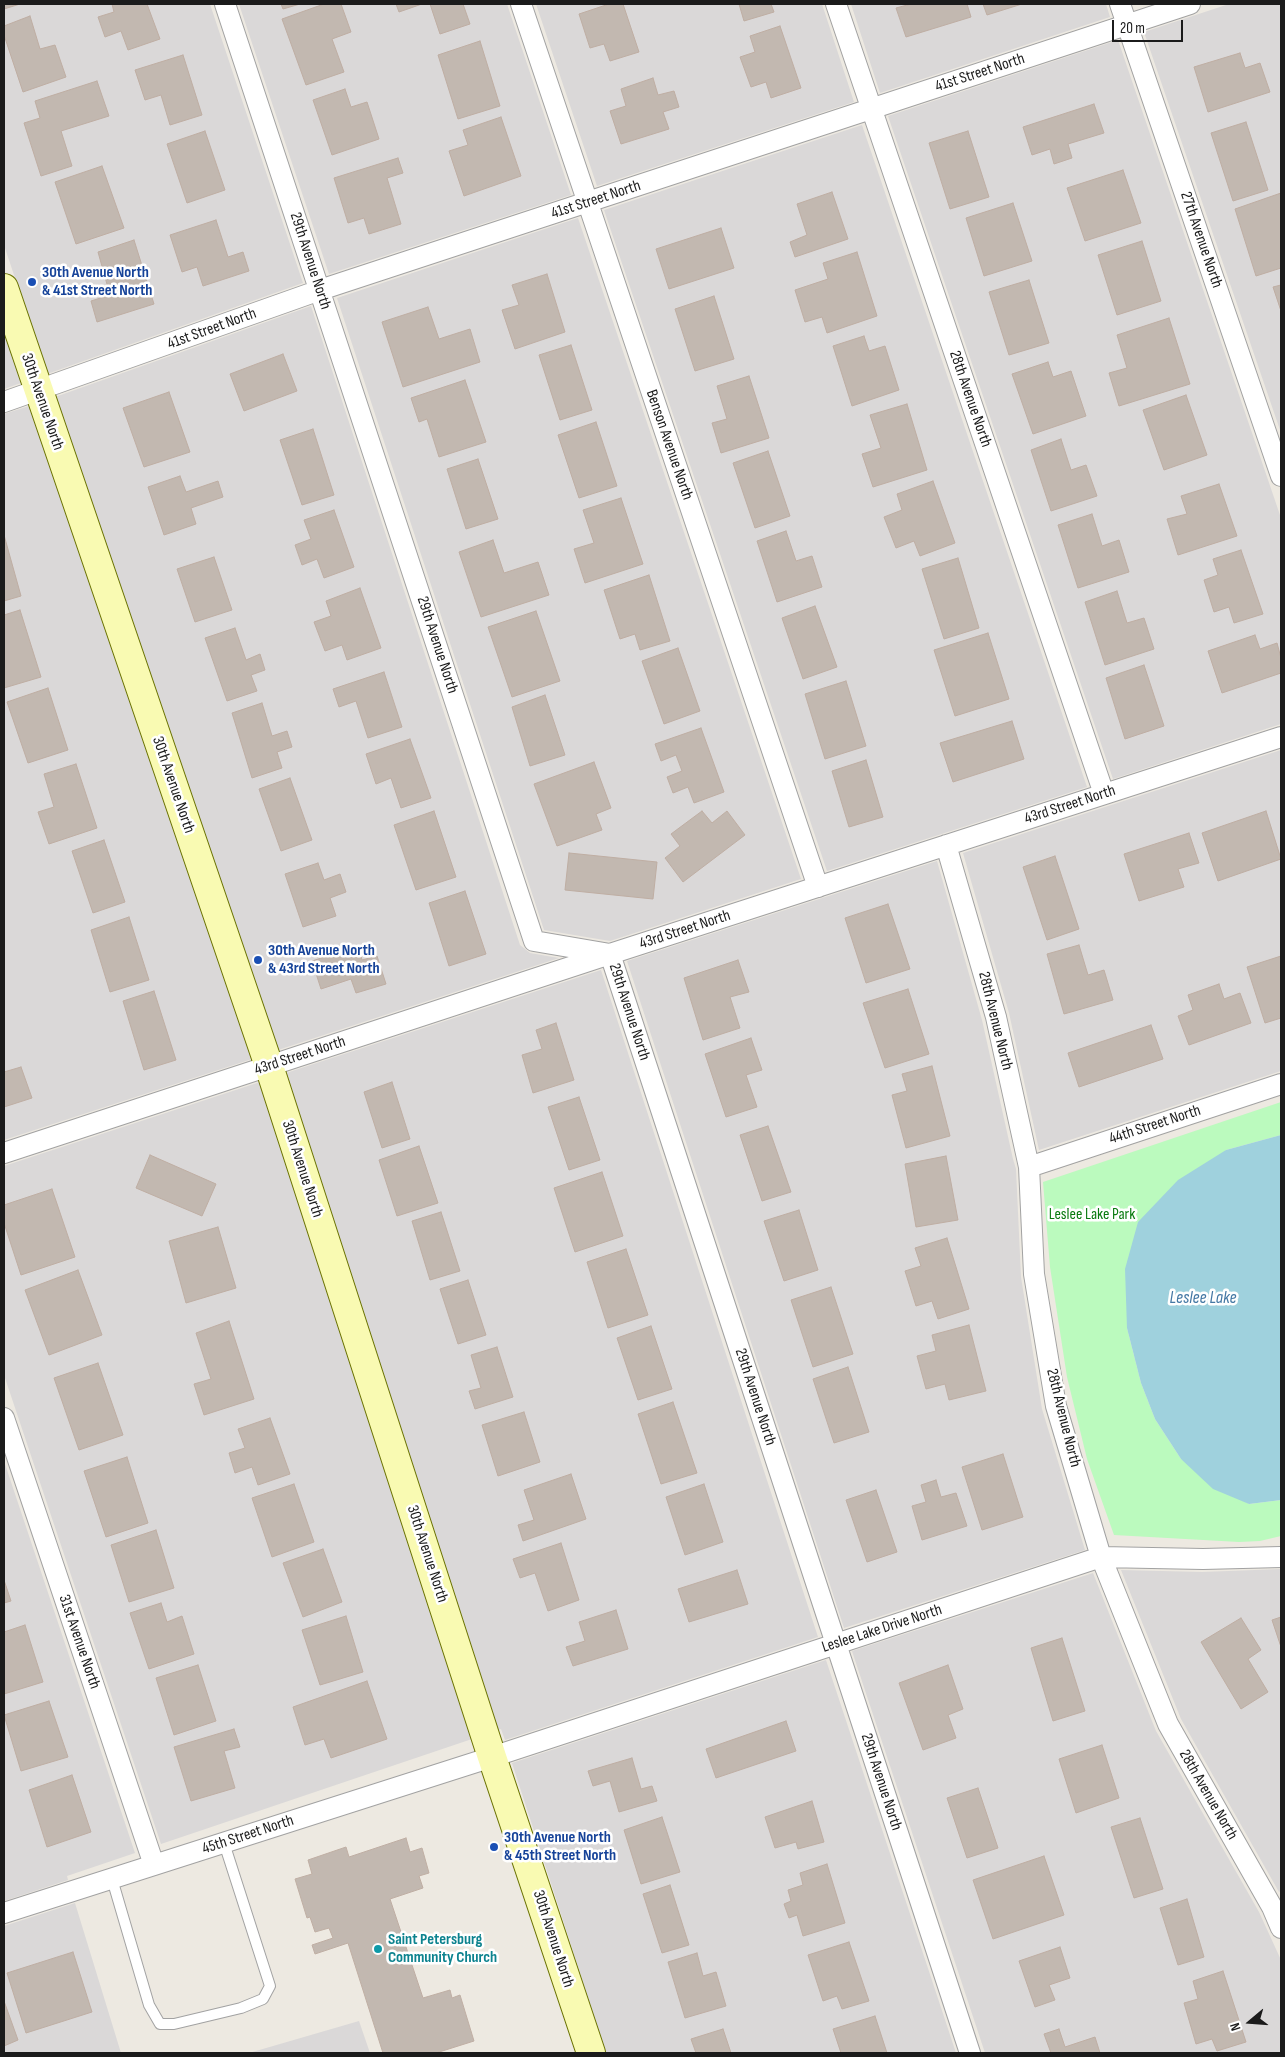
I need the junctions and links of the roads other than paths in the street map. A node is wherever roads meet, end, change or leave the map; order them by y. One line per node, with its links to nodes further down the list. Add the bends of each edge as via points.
1 (224, 4): 10 (street, 29th Avenue North)
2 (521, 4): 8 (street, Benson Avenue North)
3 (836, 4): 7 (street, 28th Avenue North)
4 (1120, 4): 6 (street, 27th Avenue North)
5 (1190, 4): 6 (street, 41st Street North)
6 (1127, 24): 7 (street, 41st Street North); 13 (street, 27th Avenue North)
7 (871, 109): 8 (street, 41st Street North); 15 (street, 28th Avenue North)
8 (588, 202): 10 (street, 41st Street North); 17 (street, Benson Avenue North)
9 (4, 288): 11 (street, 30th Avenue North)
10 (320, 290): 11 (street, 41st Street North); 18 (street, 29th Avenue North, via 534,941)
11 (38, 390): 12 (street, 41st Street North); 19 (street, 30th Avenue North)
12 (4, 402)
13 (1281, 476)
14 (1281, 737): 15 (street, 43rd Street North)
15 (1104, 794): 16 (street, 43rd Street North)
16 (946, 845): 17 (street, 43rd Street North); 22 (street, 28th Avenue North, via 996,1017)
17 (818, 887): 18 (street, 43rd Street North)
18 (610, 954): 19 (street, 43rd Street North); 26 (street, 29th Avenue North)
19 (269, 1066): 21 (street, 43rd Street North); 27 (street, 30th Avenue North)
20 (1281, 1084): 22 (street, 44th Street North)
21 (4, 1153)
22 (1029, 1167): 24 (street, 28th Avenue North, via 1034,1274 1056,1406)
23 (4, 1418): 29 (street, 31st Avenue North)
24 (1101, 1557): 25 (street, Leslee Lake Drive North); 26 (street, Leslee Lake Drive North); 31 (street, 28th Avenue North, via 1168,1724)
25 (1281, 1557)
26 (835, 1644): 27 (street, Leslee Lake Drive North); 35 (street, 29th Avenue North)
27 (492, 1757): 28 (street, 45th Street North); 34 (street, 30th Avenue North)
28 (224, 1843): 29 (street, 45th Street North); 30 (lane, via 270,1986 263,1999 241,2008 174,2024 160,2024 149,2005)
29 (154, 1865): 30 (street, 45th Street North)
30 (112, 1879): 32 (street, 45th Street North)
31 (1276, 1906): 33 (street, 28th Avenue North)
32 (4, 1914)
33 (1281, 1928)
34 (591, 2053)
35 (970, 2053)

